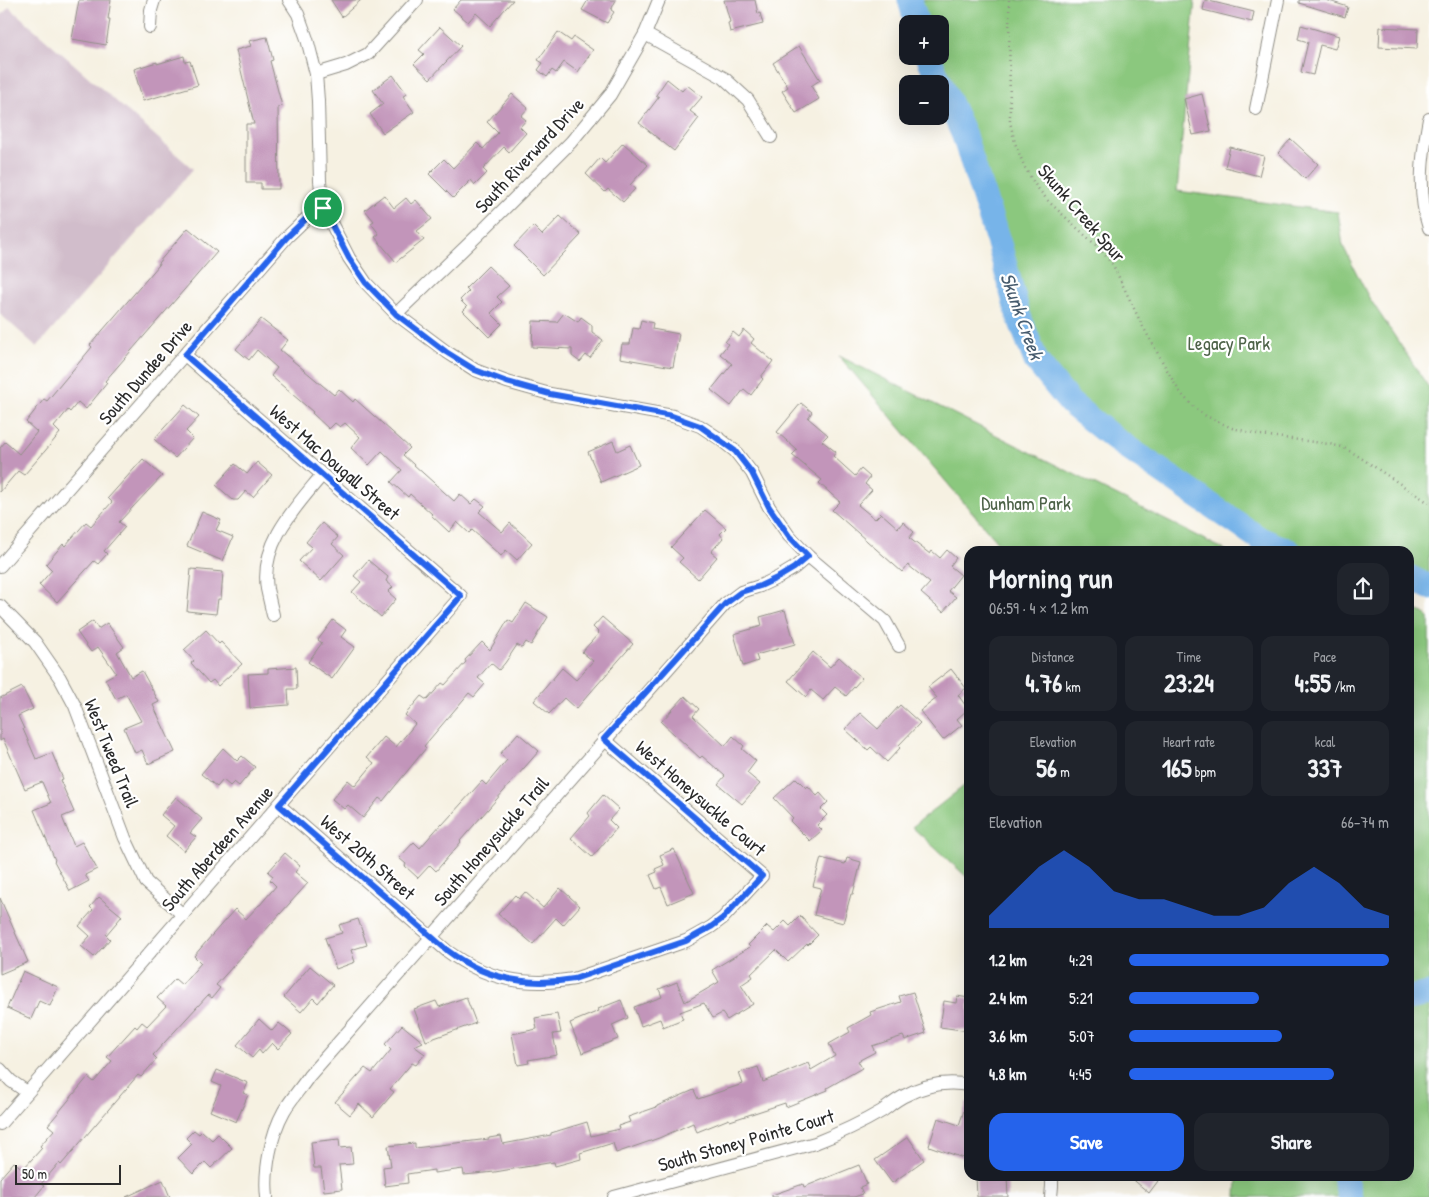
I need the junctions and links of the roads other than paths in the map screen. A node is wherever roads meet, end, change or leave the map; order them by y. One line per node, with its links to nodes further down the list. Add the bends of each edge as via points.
1 (154, 0): 6 (street)
2 (289, 0): 8 (street, via 298,14)
3 (416, 0): 8 (street, via 368,54)
4 (660, 0): 7 (street, South Riverward Drive)
5 (1278, 0): 9 (street)
6 (150, 27)
7 (645, 34): 11 (street, via 724,78 748,100); 14 (street, South Riverward Drive, via 610,95 571,142)
8 (316, 74): 12 (street)
9 (1256, 109)
10 (1429, 118): 13 (street, via 1421,188)
11 (772, 137)
12 (323, 208): 14 (street, via 366,283); 15 (street, South Dundee Drive, via 310,215 287,237)
13 (1429, 228)
14 (396, 314): 17 (street, via 475,370 507,382 550,394 672,416 700,426 735,451 752,473 769,507 789,536)
15 (185, 355): 16 (street, West Mac Dougall Street); 18 (street, South Dundee Drive)
16 (322, 475): 19 (street, West Mac Dougall Street); 21 (street, via 286,519 271,548 266,574)
17 (808, 556): 22 (street, via 885,621); 23 (street, South Honeysuckle Trail, via 779,577 741,592 725,604)
18 (0, 566)
19 (461, 596): 24 (street, South Aberdeen Avenue)
20 (0, 606): 25 (street, West Tweed Trail, via 35,642 75,706 125,838 146,882)
21 (273, 615)
22 (899, 646)
23 (604, 739): 26 (street, South Honeysuckle Trail); 26 (street, West Honeysuckle Court, via 762,876 723,918 686,941 574,979 540,982 493,975 462,961)
24 (279, 805): 25 (street, South Aberdeen Avenue); 26 (street, West 20th Street)
25 (184, 915): 29 (street, South Aberdeen Avenue)
26 (432, 937): 32 (street, South Honeysuckle Trail, via 309,1076 283,1112 269,1153)
27 (0, 1069): 29 (street)
28 (964, 1084): 33 (street, South Stoney Pointe Court, via 940,1084 907,1094 839,1134 815,1143)
29 (27, 1092): 30 (street, South Aberdeen Avenue)
30 (0, 1124)
31 (1052, 1181): 34 (street)
32 (267, 1197)
33 (614, 1197)
34 (1051, 1197)

